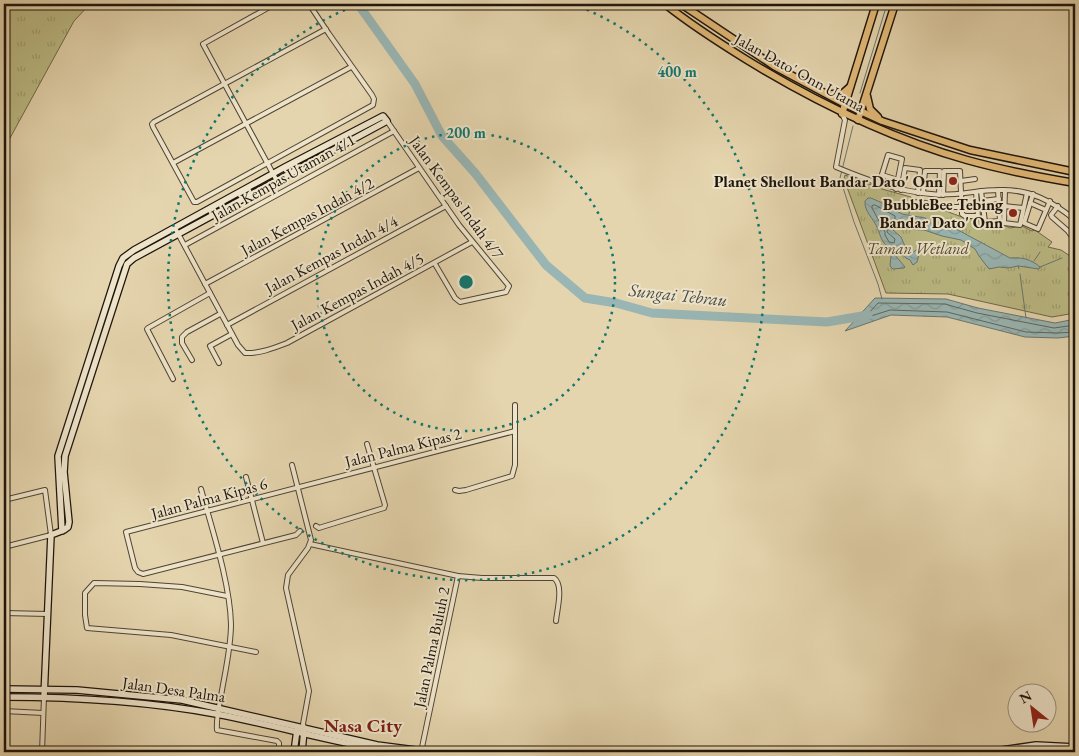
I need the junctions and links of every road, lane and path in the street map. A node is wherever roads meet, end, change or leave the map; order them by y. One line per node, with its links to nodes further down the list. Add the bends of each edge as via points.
1 (275, 4): 10 (street, via 203,44)
2 (309, 4): 8 (street)
3 (665, 4): 7 (main road, Jalan Dato' Onn Utama)
4 (876, 4): 11 (main road)
5 (895, 4): 13 (main road)
6 (683, 5): 7 (main road); 12 (main road, Jalan Dato' Onn Utama, via 774,66)
7 (678, 14): 16 (main road, Jalan Dato' Onn Utama, via 770,74)
8 (326, 29): 9 (street); 10 (street)
9 (351, 67): 20 (street); 23 (street, via 374,99 373,105)
10 (225, 84): 20 (street); 22 (street, via 152,124)
11 (853, 84): 12 (main road, via 838,95); 14 (main road)
12 (822, 92): 14 (main road, Jalan Dato' Onn Utama)
13 (867, 92): 15 (main road); 19 (main road, via 870,109)
14 (845, 104): 15 (main road, Jalan Dato' Onn Utama); 16 (main road)
15 (861, 111): 17 (main road); 19 (main road, Jalan Dato' Onn Utama)
16 (842, 114): 17 (main road, Jalan Dato' Onn Utama); 32 (street, via 846,120 836,167)
17 (858, 120): 33 (main road, Jalan Dato' Onn Utama, via 968,160)
18 (387, 121): 21 (street, Jalan Kempas Indah 4/7); 26 (street, via 381,116); 30 (street)
19 (882, 121): 25 (main road, Jalan Dato' Onn Utama, via 970,150)
20 (246, 124): 22 (street); 23 (street)
21 (394, 131): 24 (street, Jalan Kempas Indah 4/7); 58 (street, Jalan Kempas Utaman 4/1)
22 (173, 163): 23 (street, via 196,202)
23 (268, 163): 26 (street)
24 (419, 168): 47 (street, Jalan Kempas Indah 4/7); 60 (street, Jalan Kempas Indah 4/2)
25 (1075, 172)
26 (273, 174): 30 (street); 55 (street)
27 (882, 175): 29 (street); 29 (street, via 888,155 902,159); 32 (street)
28 (975, 179): 31 (street)
29 (898, 180): 34 (street)
30 (277, 181): 55 (street)
31 (961, 181): 40 (street); 42 (street, via 960,171 944,171)
32 (879, 184): 34 (street)
33 (1075, 184)
34 (898, 189): 38 (street); 38 (street, via 905,168 920,170)
35 (998, 190): 36 (street); 37 (street); 43 (street)
36 (1004, 190): 39 (street); 48 (street)
37 (978, 192): 40 (street); 44 (street); 51 (street, via 978,216 965,216)
38 (921, 193): 42 (street); 42 (street, via 925,171 940,172)
39 (1027, 193): 41 (street); 52 (street)
40 (962, 194): 42 (street); 51 (street)
41 (1033, 194): 45 (street); 46 (street)
42 (941, 195)
43 (999, 199): 44 (street); 44 (street, via 1000,221 985,222)
44 (982, 201)
45 (1050, 201): 49 (street); 53 (street)
46 (1030, 203): 53 (street); 53 (street, via 1024,223 1038,229)
47 (446, 206): 57 (street, Jalan Kempas Indah 4/7); 63 (street, Jalan Kempas Indah 4/4)
48 (1004, 206): 52 (street); 52 (street, via 1004,223 1020,225)
49 (1058, 206): 54 (street); 56 (street, via 1051,215)
50 (949, 207): 51 (street)
51 (962, 207)
52 (1023, 208)
53 (1046, 210)
54 (1075, 220)
55 (177, 231): 58 (street); 65 (street, via 123,258); 66 (street, via 127,264)
56 (1075, 241)
57 (472, 242): 59 (street, Jalan Kempas Indah 4/5); 59 (street, Jalan Kempas Indah 4/7, via 509,286 506,292 460,302)
58 (185, 245): 60 (street)
59 (434, 264): 64 (street, Jalan Kempas Indah 4/5, via 288,343 245,353)
60 (205, 284): 61 (street)
61 (210, 294): 62 (street); 69 (street, via 147,330)
62 (220, 314): 63 (street); 67 (street, via 182,337)
63 (227, 325): 64 (street)
64 (232, 334): 68 (street, via 210,346)
65 (91, 353): 66 (street); 83 (street, via 58,456)
66 (98, 354): 83 (street, via 65,456 69,522)
67 (192, 360)
68 (219, 363)
69 (173, 379)
70 (515, 405): 71 (street)
71 (515, 431): 74 (street, Jalan Palma Kipas 2); 78 (street, via 512,476 466,490)
72 (368, 444): 74 (street)
73 (292, 465): 76 (street)
74 (374, 467): 76 (street, Jalan Palma Kipas 2); 82 (street, via 384,508 319,528)
75 (246, 477): 79 (street)
76 (297, 487): 79 (street, Jalan Palma Kipas 6); 87 (street)
77 (201, 489): 81 (street)
78 (455, 490)
79 (252, 499): 81 (street, Jalan Palma Kipas 6); 86 (street)
80 (4, 500): 85 (street, via 45,490)
81 (207, 511): 89 (street); 89 (street, Jalan Palma Kipas 6, via 126,532 135,568 143,574)
82 (316, 526)
83 (62, 531): 85 (street)
84 (300, 531): 86 (street)
85 (51, 535): 88 (street); 94 (street)
86 (263, 543): 89 (street)
87 (310, 544): 91 (street); 105 (street, via 288,575 286,588 309,691)
88 (4, 547): 90 (street)
89 (219, 555): 92 (street)
90 (4, 573)
91 (458, 576): 95 (street, via 554,578 559,586); 112 (street, Jalan Palma Buluh 2)
92 (227, 596): 96 (street, via 231,623); 96 (street, via 182,587 94,583 85,593 84,615 87,628 171,635)
93 (4, 613): 94 (street)
94 (48, 614): 99 (street)
95 (556, 621)
96 (229, 647): 97 (street); 103 (street)
97 (256, 652)
98 (4, 689): 99 (street, Jalan Desa Palma)
99 (45, 690): 101 (street); 103 (street, Jalan Desa Palma, via 164,698)
100 (4, 697): 101 (street, Jalan Desa Palma)
101 (44, 698): 103 (street, Jalan Desa Palma); 104 (street)
102 (4, 711): 104 (street)
103 (218, 711): 105 (street, Jalan Desa Palma); 108 (street, via 219,731 277,742)
104 (43, 712): 107 (street)
105 (301, 729): 109 (street); 110 (street); 111 (street); 112 (street)
106 (1075, 747): 114 (street, via 1036,744)
107 (42, 752)
108 (279, 752)
109 (294, 752)
110 (302, 752)
111 (394, 752)
112 (421, 752): 113 (street)
113 (431, 752)
114 (988, 752)

